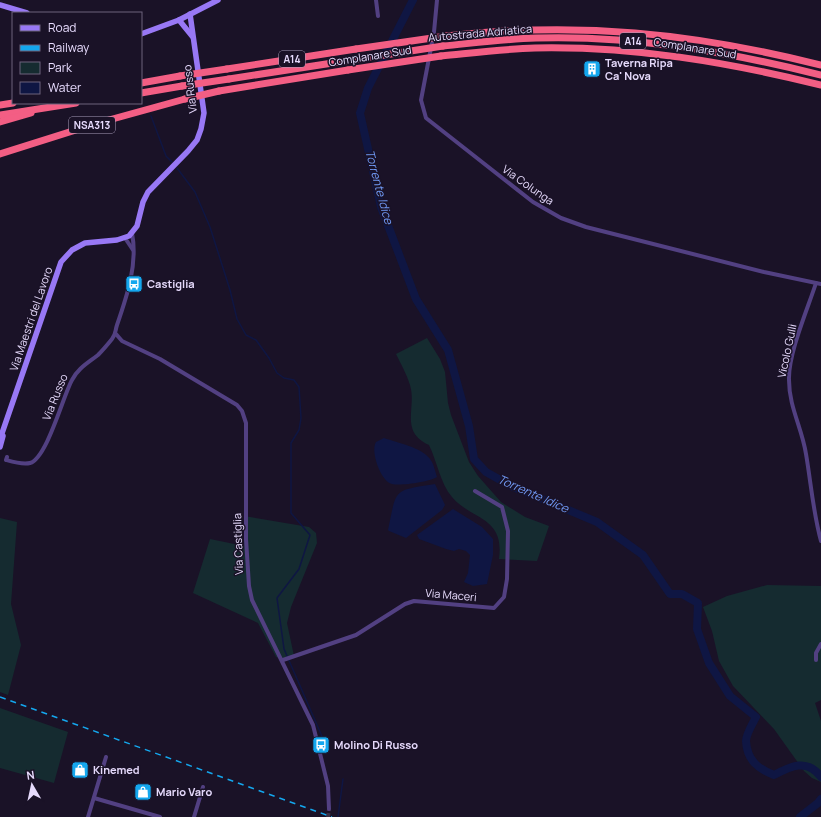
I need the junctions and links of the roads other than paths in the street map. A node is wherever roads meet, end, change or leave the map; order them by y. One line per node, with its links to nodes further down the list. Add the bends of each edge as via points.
1 (218, 0): 6 (street)
2 (376, 0): 7 (street)
3 (437, 0): 27 (street, Via Colunga, via 434,32 421,94 422,109 426,118 533,202 561,218 586,227 764,272)
4 (0, 5): 5 (street)
5 (24, 12)
6 (190, 14): 8 (street); 10 (street, Via Russo)
7 (378, 16)
8 (179, 20): 9 (street); 10 (street, via 190,30)
9 (142, 34)
10 (194, 38): 24 (street, Via Russo, via 203,100 201,129 188,151 145,196 139,222)
11 (821, 65): 13 (highway, Autostrada Adriatica / A14, bridge, via 722,43 631,31 538,28 446,36)
12 (821, 75): 15 (highway, Autostrada Adriatica / A14, bridge, via 717,52 635,41 537,38 442,46)
13 (142, 82)
14 (821, 85): 23 (highway, Complanare Sud / NSA313, bridge, via 750,68 687,57 631,51 534,48 441,56 219,91 98,123)
15 (142, 93)
16 (0, 101): 17 (highway)
17 (12, 103): 19 (highway)
18 (69, 104): 20 (highway)
19 (0, 105)
20 (43, 108): 21 (highway); 22 (highway, via 16,119)
21 (0, 115)
22 (0, 122)
23 (0, 154)
24 (132, 233): 25 (street, Via Russo); 26 (street, Via Russo)
25 (125, 238): 26 (street); 29 (street, Via Maestri del Lavoro, via 85,243 72,250 61,262)
26 (133, 251): 28 (street, Via Russo, via 128,290)
27 (819, 283): 34 (street, Vicolo Gulli, via 801,327 789,378 792,408 806,453 814,519)
28 (116, 334): 32 (street, Via Russo, via 98,355 82,366 68,385 55,424 36,460 26,464 6,460); 36 (street, Via Castiglia, via 122,341 160,359 242,411 246,423 246,538 249,586 252,600)
29 (5, 427): 30 (street, Via Maestri del Lavoro); 31 (street, Via Maestri del Lavoro)
30 (0, 439)
31 (0, 447)
32 (7, 457)
33 (475, 491): 36 (street, Via Maceri, via 502,507 508,531 504,597 494,608 414,601 356,634)
34 (821, 541)
35 (821, 644): 37 (street, via 816,653)
36 (286, 659): 41 (street, Via Castiglia, via 313,725 328,786)
37 (816, 660)
38 (106, 757): 40 (street)
39 (203, 787): 44 (street)
40 (94, 798): 42 (street); 43 (street)
41 (329, 809)
42 (88, 817)
43 (160, 817)
44 (194, 817)

